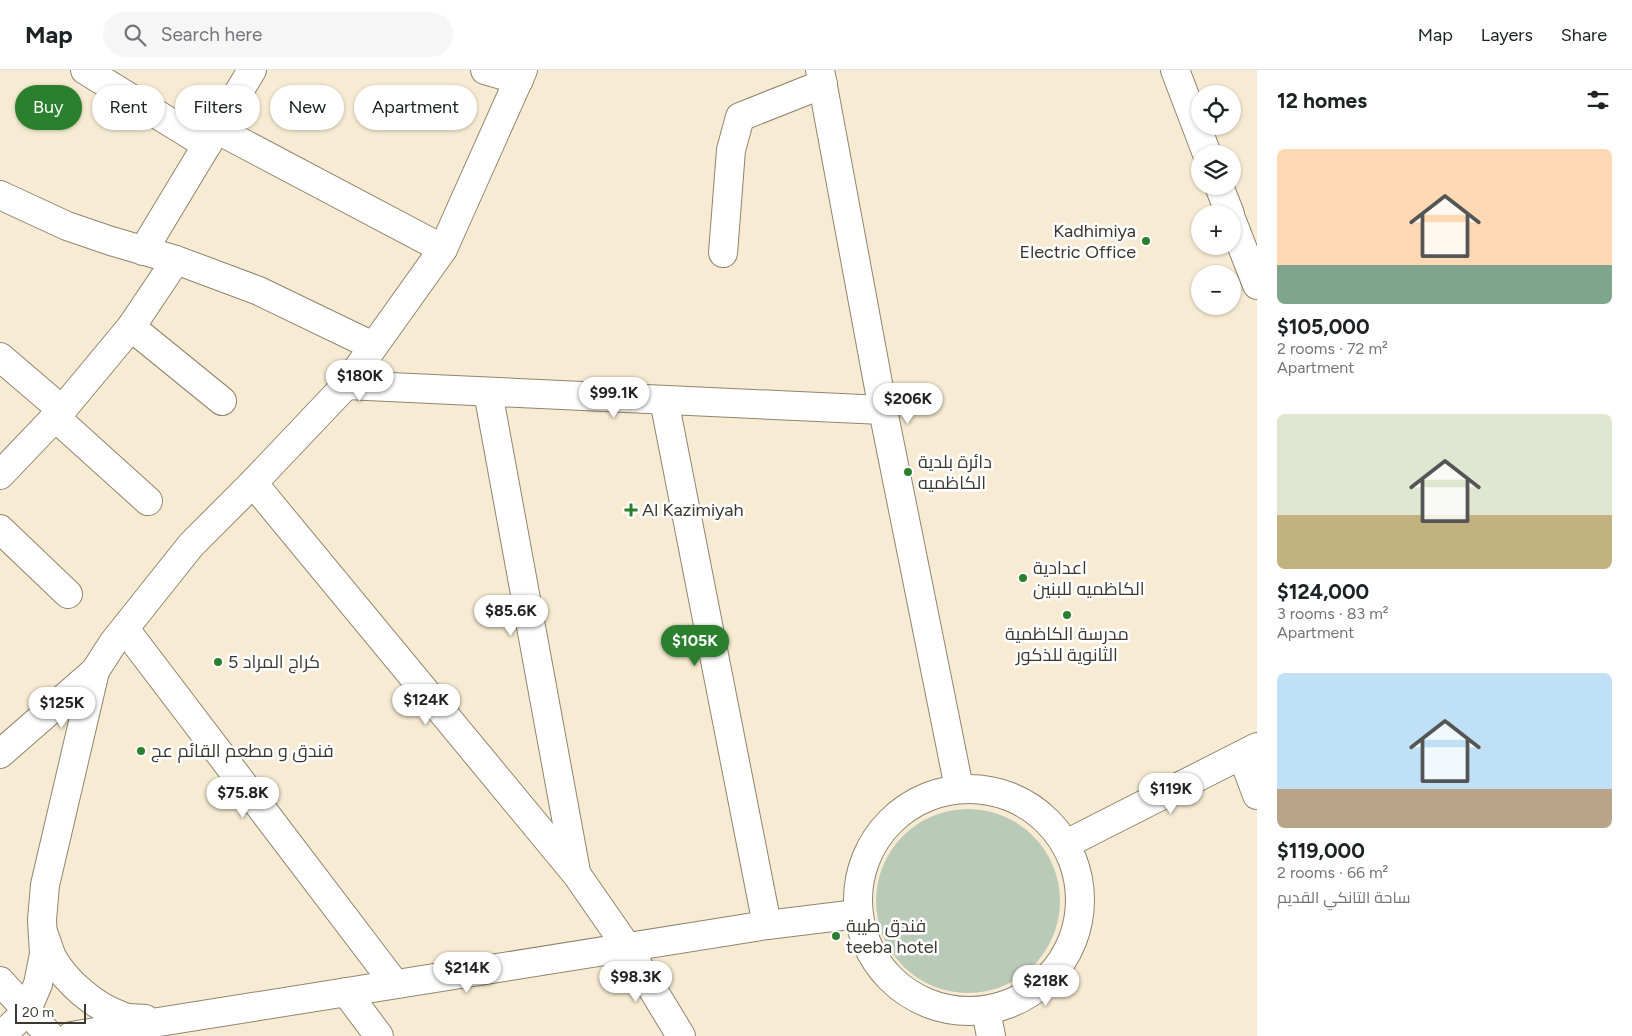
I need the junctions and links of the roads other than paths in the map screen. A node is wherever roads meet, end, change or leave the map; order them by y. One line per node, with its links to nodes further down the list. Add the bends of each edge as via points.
1 (85, 70): 7 (street)
2 (252, 70): 7 (street)
3 (485, 70): 5 (street)
4 (1175, 70): 8 (street)
5 (521, 75): 11 (street)
6 (821, 77): 13 (street, via 740,116 731,150); 23 (street)
7 (212, 137): 11 (street); 12 (street)
8 (1204, 145)
9 (0, 194): 12 (street, via 67,226)
10 (1241, 244): 15 (street)
11 (443, 248): 17 (street)
12 (143, 250): 14 (street)
13 (723, 252)
14 (176, 260): 16 (street); 17 (street, via 259,291)
15 (1257, 285)
16 (131, 328): 22 (street); 24 (street)
17 (373, 346): 19 (street)
18 (0, 357): 24 (street)
19 (346, 385): 20 (street); 26 (street)
20 (488, 392): 21 (street); 37 (street)
21 (664, 400): 23 (street); 39 (street)
22 (222, 401)
23 (883, 410): 34 (street)
24 (59, 414): 25 (street); 27 (street)
25 (0, 475)
26 (253, 483): 30 (street, via 191,545); 37 (street)
27 (148, 502)
28 (0, 529): 29 (street)
29 (68, 594)
30 (125, 629): 31 (street); 43 (street)
31 (95, 671): 33 (street); 40 (street, via 45,885)
32 (1249, 751): 35 (street); 36 (street)
33 (0, 754)
34 (959, 788): 36 (street, via 991,790 1021,800 1047,819); 38 (street, via 930,795 903,809 881,829 866,855 857,884)
35 (1257, 796)
36 (1066, 844): 47 (street, via 1079,878 1081,913 1070,948 1050,978)
37 (577, 874): 41 (street)
38 (857, 914): 39 (street); 47 (street, via 865,943 880,968 901,990 928,1004)
39 (767, 925): 41 (street)
40 (44, 934): 45 (street, via 42,970); 46 (street, via 52,957 66,975 103,1008 123,1017)
41 (627, 947): 43 (street); 52 (street)
42 (0, 982): 45 (street)
43 (395, 984): 44 (street)
44 (346, 992): 46 (street); 51 (street)
45 (26, 1012): 48 (street); 49 (street)
46 (164, 1021): 50 (street)
47 (989, 1023)
48 (1, 1036)
49 (50, 1036)
50 (72, 1036)
51 (378, 1036)
52 (681, 1036)

